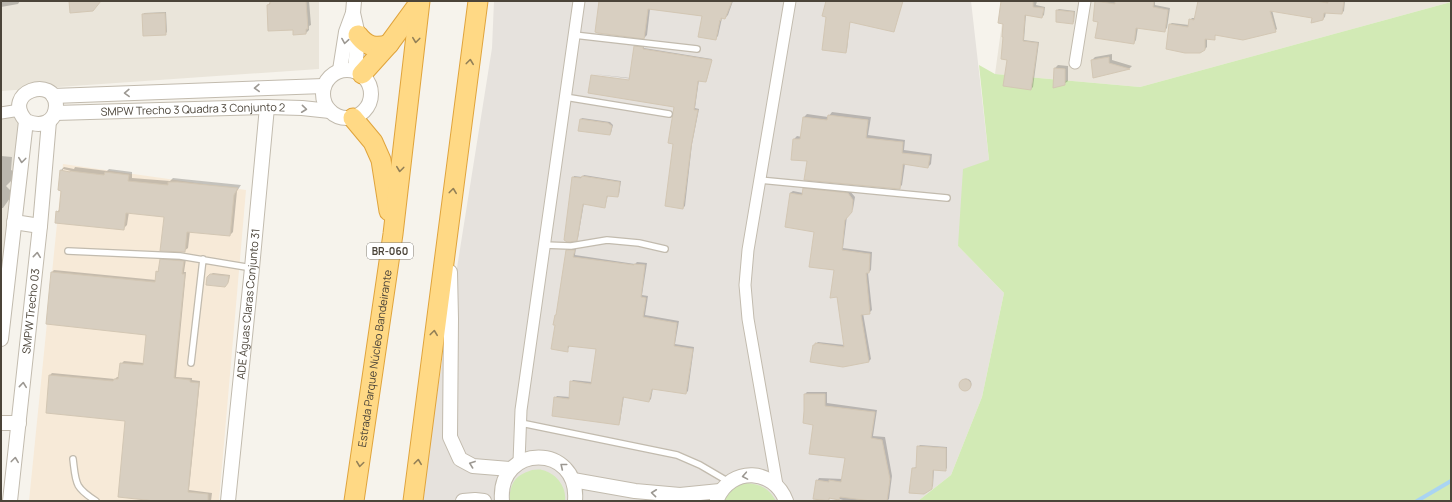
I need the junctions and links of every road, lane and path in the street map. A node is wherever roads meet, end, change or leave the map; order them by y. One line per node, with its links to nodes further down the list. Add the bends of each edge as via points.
1 (420, 1): 9 (highway); 29 (highway, Estrada Parque Núcleo Bandeirante / BR-060, one-way to 29)
2 (478, 1): 27 (highway, one-way to 2)
3 (578, 1): 8 (street)
4 (790, 1): 24 (street)
5 (1085, 1): 11 (street)
6 (354, 7): 7 (street); 12 (street, one-way to 12, via 346,32)
7 (358, 34): 9 (highway, via 371,46 382,47); 13 (street)
8 (574, 35): 10 (lane); 16 (street)
9 (389, 44): 13 (highway)
10 (697, 49)
11 (1075, 63)
12 (340, 70): 13 (street, via 348,69); 14 (street, via 333,74)
13 (359, 73): 23 (street, via 370,85 371,99 365,111)
14 (324, 86): 15 (street, SMPW Trecho 3 Quadra 3 Conjunto 2, one-way to 15); 18 (street, via 324,99)
15 (53, 96): 21 (street, via 41,89 28,91 20,103); 22 (street, via 56,104)
16 (565, 97): 20 (lane); 30 (street)
17 (267, 107): 18 (street, SMPW Trecho 3 Quadra 3 Conjunto 2, one-way to 18); 22 (street, SMPW Trecho 3 Quadra 3 Conjunto 2); 34 (street, ADE Águas Claras Conjunto 31)
18 (330, 111): 23 (street, SMPW Trecho 3 Quadra 3 Conjunto 2, via 341,117)
19 (1, 113): 21 (street)
20 (669, 114)
21 (23, 115): 22 (street, via 34,124 42,124); 26 (street, one-way to 26)
22 (52, 117): 28 (street, SMPW Trecho 03)
23 (353, 118): 29 (highway, via 372,142 381,160)
24 (760, 180): 25 (lane); 43 (street, via 745,285 748,319)
25 (947, 198)
26 (14, 222): 28 (street); 35 (street)
27 (448, 224): 41 (street, one-way to 27, via 473,466 460,459 450,437 451,319); 50 (highway, one-way to 27)
28 (40, 226): 38 (street, SMPW Trecho 03, one-way to 28)
29 (392, 234): 49 (highway, Estrada Parque Núcleo Bandeirante / BR-060, one-way to 49)
30 (544, 245): 31 (lane, via 571,246 607,240); 39 (street)
31 (665, 249)
32 (68, 251): 33 (lane)
33 (203, 259): 34 (lane); 36 (lane)
34 (252, 268): 48 (street, ADE Águas Claras Conjunto 31)
35 (1, 339)
36 (191, 363)
37 (1, 423): 38 (street)
38 (20, 423): 46 (street, SMPW Trecho 03, one-way to 38)
39 (521, 423): 41 (street); 44 (lane, via 677,455 700,465)
40 (73, 459): 47 (lane, via 76,484)
41 (515, 466): 42 (street, one-way to 41, via 568,470 550,458 529,458); 53 (street, via 504,480)
42 (573, 480): 45 (street); 54 (street)
43 (777, 485): 44 (street, one-way to 44, via 766,478 754,475 741,476); 55 (street)
44 (722, 491): 45 (street, one-way to 45)
45 (634, 496)
46 (10, 501)
47 (96, 501)
48 (228, 501)
49 (354, 501)
50 (413, 501)
51 (464, 501): 52 (street)
52 (484, 501)
53 (502, 501)
54 (575, 501)
55 (786, 501)

